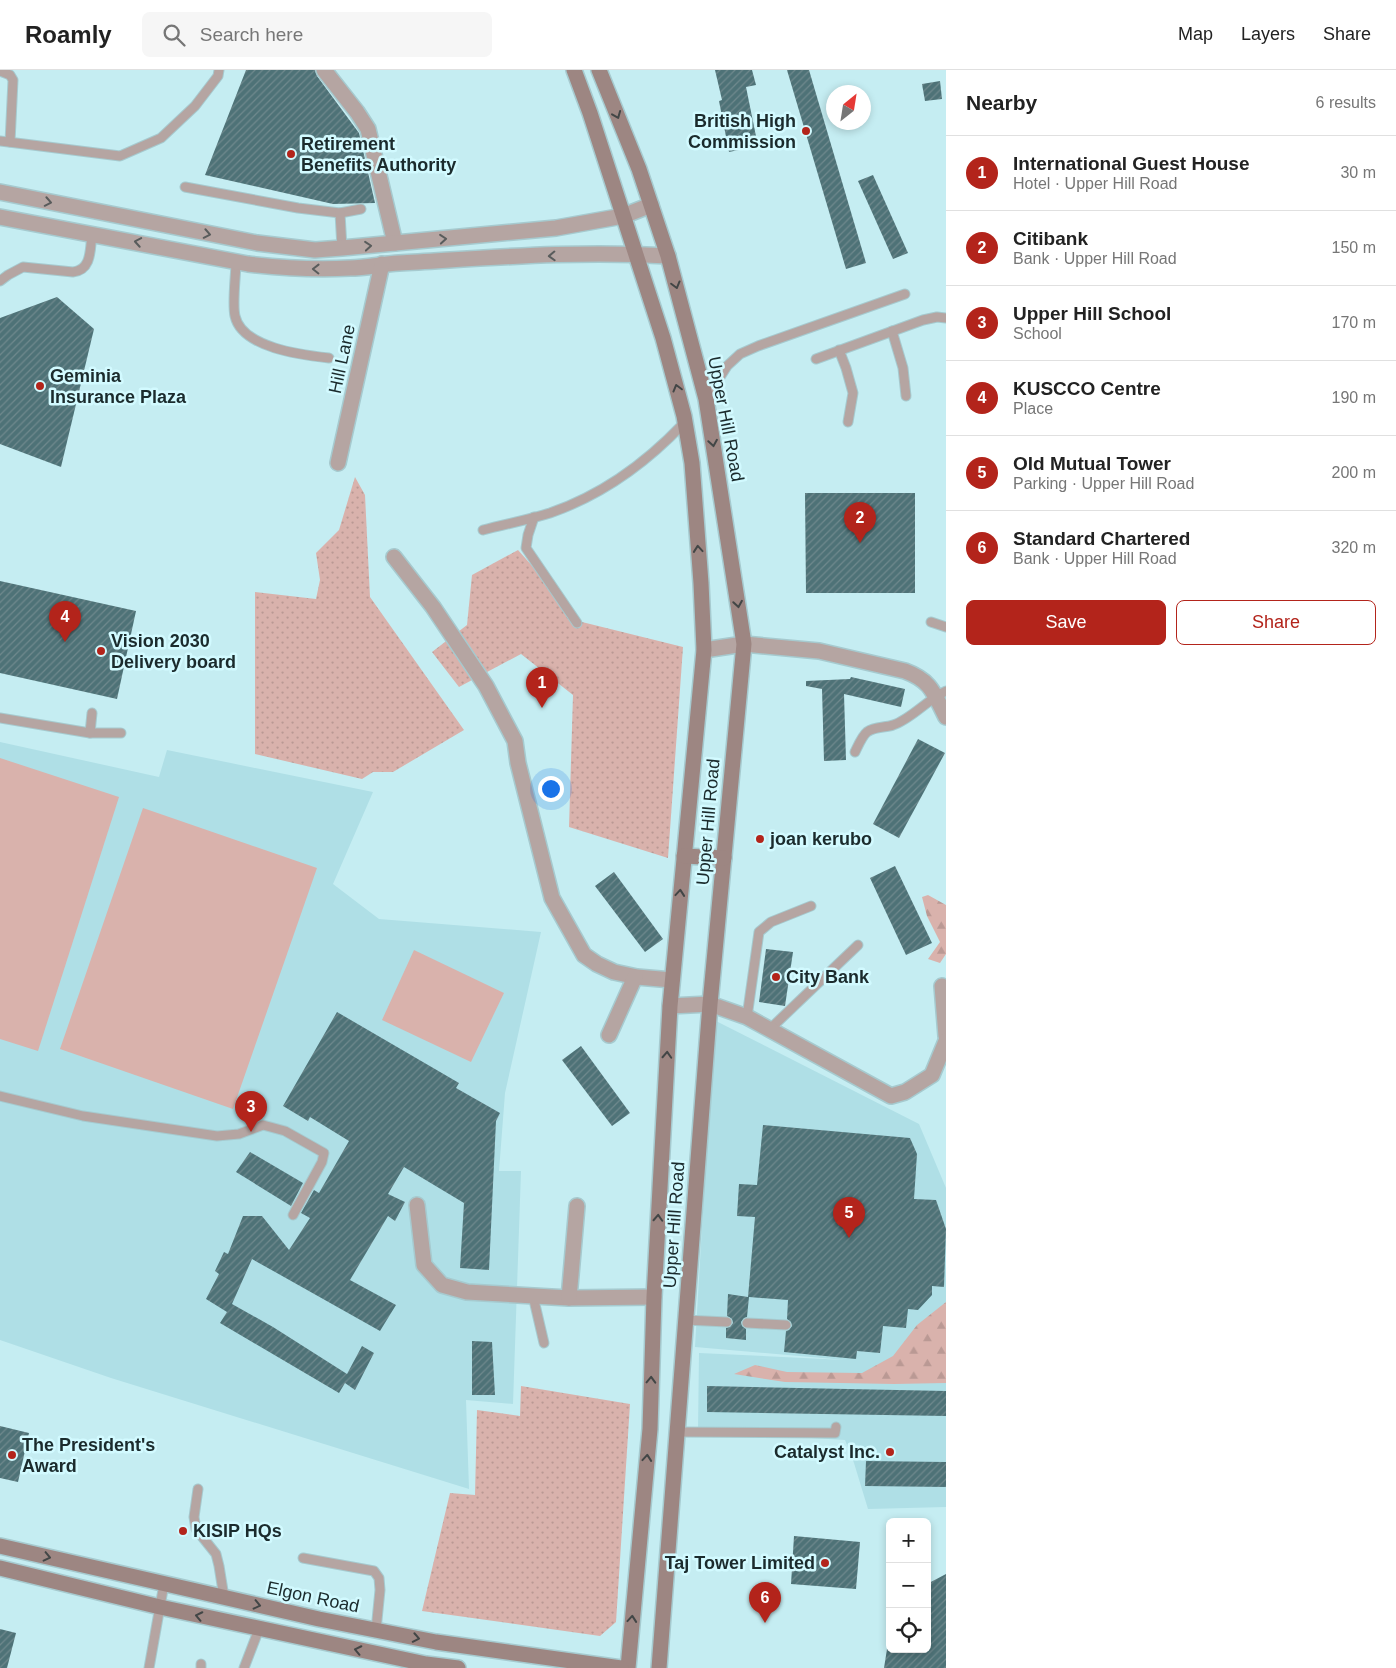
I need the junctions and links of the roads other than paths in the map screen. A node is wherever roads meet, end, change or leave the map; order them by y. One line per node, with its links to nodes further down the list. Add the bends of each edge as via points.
1 (219, 70): 7 (lane, via 195,106 161,138 120,156)
2 (324, 70): 16 (street, via 368,129)
3 (574, 70): 13 (street, Upper Hill Road)
4 (599, 70): 10 (street, Upper Hill Road, one-way to 10)
5 (0, 71): 7 (lane, via 13,80)
6 (0, 141): 7 (lane)
7 (10, 142)
8 (186, 188): 12 (lane, via 298,208)
9 (0, 192): 17 (street, one-way to 17, via 257,243 315,250)
10 (651, 205): 13 (street); 19 (street, Upper Hill Road)
11 (361, 209): 12 (lane)
12 (340, 212): 17 (lane)
13 (622, 216): 16 (street, one-way to 13, via 556,228); 18 (street, Upper Hill Road)
14 (0, 217): 15 (street)
15 (92, 234): 20 (street, one-way to 15); 22 (lane, via 88,263 79,272 23,267)
16 (395, 243): 17 (street, one-way to 16)
17 (342, 248)
18 (635, 254): 19 (street); 21 (street, one-way to 21); 31 (street, Upper Hill Road, one-way to 18)
19 (668, 256): 30 (street, Upper Hill Road, one-way to 30)
20 (236, 261): 21 (street, one-way to 20, via 315,269); 27 (lane, via 235,315 240,328 276,349)
21 (382, 264): 33 (street, Hill Lane)
22 (0, 281)
23 (905, 294): 30 (lane, via 740,354 727,366)
24 (946, 318): 25 (lane, via 923,320)
25 (892, 331): 26 (lane); 29 (lane, via 903,368)
26 (839, 350): 28 (lane); 32 (lane, via 852,393)
27 (329, 358)
28 (816, 359)
29 (906, 396)
30 (706, 398): 40 (street, Upper Hill Road, one-way to 40)
31 (684, 416): 34 (lane, via 683,424 633,470 587,498); 41 (street, Upper Hill Road, one-way to 31, via 692,463)
32 (848, 422)
33 (338, 463)
34 (534, 517): 35 (lane); 38 (lane, via 526,548)
35 (483, 530)
36 (394, 557): 53 (street, via 486,686 515,741 552,898 584,955 614,972)
37 (931, 622): 39 (lane)
38 (576, 623)
39 (946, 627)
40 (744, 644): 41 (street); 42 (street, via 819,652 906,670); 50 (street, Upper Hill Road)
41 (704, 650): 49 (street, Upper Hill Road)
42 (941, 694): 44 (street); 48 (lane, via 894,725 866,732)
43 (92, 713): 46 (lane)
44 (946, 717)
45 (0, 718): 46 (lane)
46 (90, 733): 47 (lane)
47 (121, 733)
48 (855, 752)
49 (684, 856): 50 (street); 54 (street, Upper Hill Road, one-way to 49)
50 (724, 858): 56 (street, Upper Hill Road)
51 (811, 906): 58 (lane, via 770,922 759,932)
52 (858, 945): 59 (lane)
53 (635, 977): 54 (street); 60 (street)
54 (672, 980): 57 (street, Upper Hill Road)
55 (942, 986): 61 (street)
56 (710, 1004): 57 (street); 58 (street); 70 (street, Upper Hill Road)
57 (670, 1006): 68 (street, Upper Hill Road, one-way to 57)
58 (747, 1017): 59 (street)
59 (770, 1029): 62 (street, via 891,1096 905,1092 932,1075)
60 (609, 1035)
61 (946, 1036)
62 (946, 1041)
63 (0, 1096): 66 (lane, via 83,1116 217,1136 239,1134 263,1125 285,1131 324,1153)
64 (417, 1205): 67 (street, via 424,1265 442,1285 467,1292)
65 (577, 1206): 69 (street)
66 (293, 1215)
67 (533, 1296): 69 (street); 74 (lane)
68 (654, 1297): 69 (street); 90 (street, Upper Hill Road, one-way to 68, via 650,1429)
69 (569, 1298)
70 (686, 1320): 71 (lane); 76 (street, Upper Hill Road)
71 (727, 1322)
72 (747, 1323): 73 (lane)
73 (786, 1326)
74 (544, 1343)
75 (836, 1427): 76 (lane, via 835,1433)
76 (677, 1432): 91 (street, Upper Hill Road)
77 (198, 1489): 82 (lane, via 194,1517 196,1529 216,1554)
78 (0, 1546): 81 (street, Elgon Road, one-way to 81)
79 (303, 1558): 85 (lane, via 374,1572 380,1578)
80 (0, 1568): 83 (street)
81 (164, 1584): 82 (street, Elgon Road); 83 (lane)
82 (224, 1597): 85 (street, Elgon Road, one-way to 85)
83 (160, 1607): 84 (street, one-way to 83); 86 (lane)
84 (259, 1628): 87 (lane); 88 (street, one-way to 84)
85 (376, 1630): 89 (street, Elgon Road, one-way to 89, via 436,1642)
86 (149, 1668)
87 (244, 1668)
88 (458, 1668)
89 (621, 1668)
90 (628, 1668)
91 (659, 1668)

